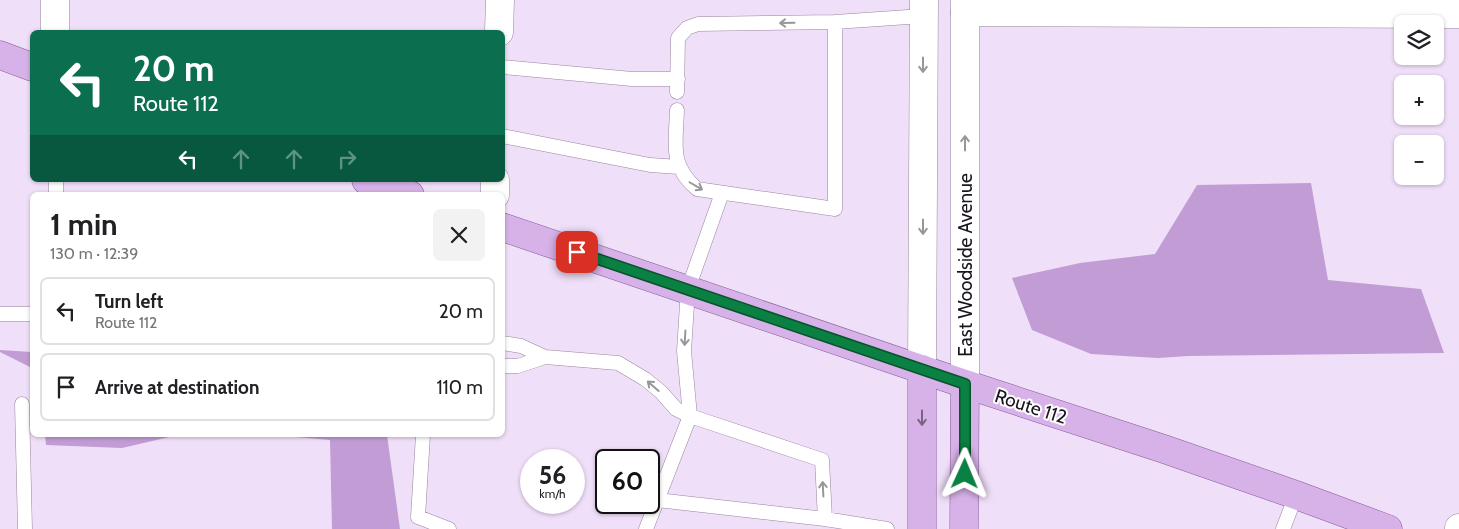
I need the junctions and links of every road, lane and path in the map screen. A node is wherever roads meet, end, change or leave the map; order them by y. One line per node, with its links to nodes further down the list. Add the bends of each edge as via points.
1 (55, 0): 7 (main road)
2 (500, 0): 8 (main road)
3 (965, 7): 5 (main road, via 984,12); 26 (main road, East Woodside Avenue, one-way to 3)
4 (923, 8): 6 (lane); 25 (main road, one-way to 25)
5 (1459, 14)
6 (835, 22): 11 (lane, one-way to 11, via 698,24 687,28 678,38 677,86); 17 (lane, via 835,209)
7 (55, 30)
8 (499, 30)
9 (0, 55): 10 (main road)
10 (30, 65)
11 (505, 67)
12 (677, 110): 14 (lane, via 675,155)
13 (505, 137): 14 (lane, via 650,165)
14 (679, 167): 17 (lane, one-way to 17, via 697,189)
15 (372, 182): 16 (main road)
16 (401, 192)
17 (722, 193): 19 (lane)
18 (505, 228): 19 (main road, Route 112)
19 (688, 290): 25 (main road, Route 112); 28 (lane, one-way to 28, via 684,351)
20 (0, 314): 21 (lane)
21 (30, 314)
22 (505, 343): 23 (lane, via 521,346)
23 (545, 357): 24 (lane, via 518,366); 28 (lane, one-way to 23, via 676,409 645,379 618,363)
24 (506, 366)
25 (922, 369): 26 (main road, Route 112); 39 (main road, one-way to 39)
26 (965, 384): 31 (main road, Route 112); 40 (main road, East Woodside Avenue)
27 (22, 404): 35 (lane)
28 (690, 416): 30 (lane); 34 (lane, one-way to 28, via 822,460)
29 (424, 437): 36 (lane, via 418,517)
30 (660, 492)
31 (1296, 495): 41 (lane); 42 (main road, Route 112)
32 (660, 500): 34 (lane)
33 (652, 514): 37 (lane)
34 (825, 519): 38 (lane)
35 (25, 529)
36 (450, 529)
37 (646, 529)
38 (887, 529)
39 (922, 529)
40 (964, 529)
41 (1283, 529)
42 (1388, 529)

